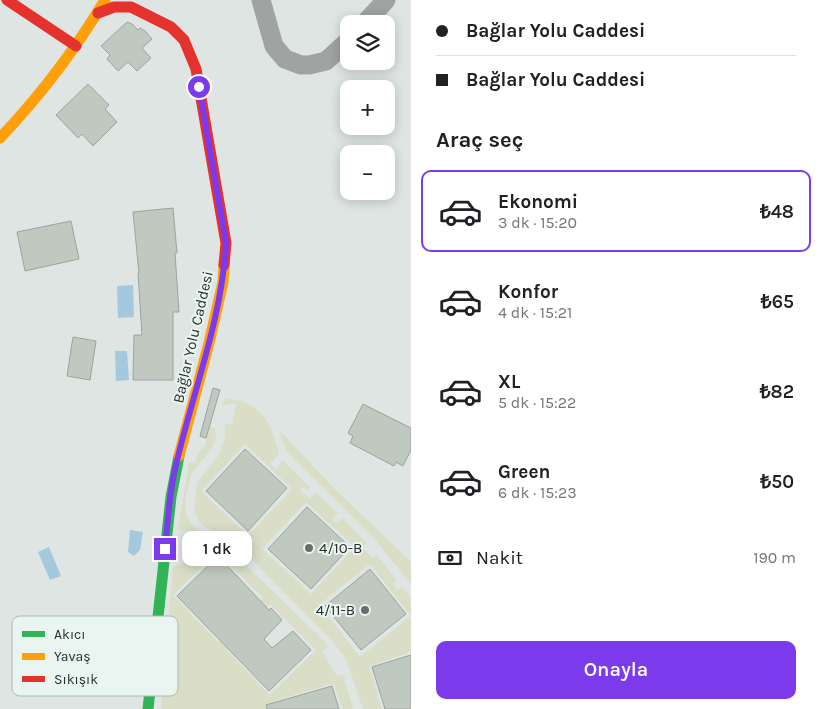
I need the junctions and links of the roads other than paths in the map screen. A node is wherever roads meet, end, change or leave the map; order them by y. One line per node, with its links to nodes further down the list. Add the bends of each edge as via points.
1 (7, 0): 7 (street)
2 (105, 0): 5 (street)
3 (261, 0): 8 (street, via 274,46 286,59 309,65 326,61)
4 (386, 0): 6 (street)
5 (98, 13): 7 (street); 10 (street, Bağlar Yolu Caddesi, via 114,7 131,7 172,27 184,40 196,70 226,243 223,282 175,470)
6 (372, 15)
7 (76, 46): 9 (street)
8 (340, 48)
9 (0, 138)
10 (158, 616)
11 (149, 696): 12 (street, Bağlar Yolu Caddesi)
12 (148, 709)

